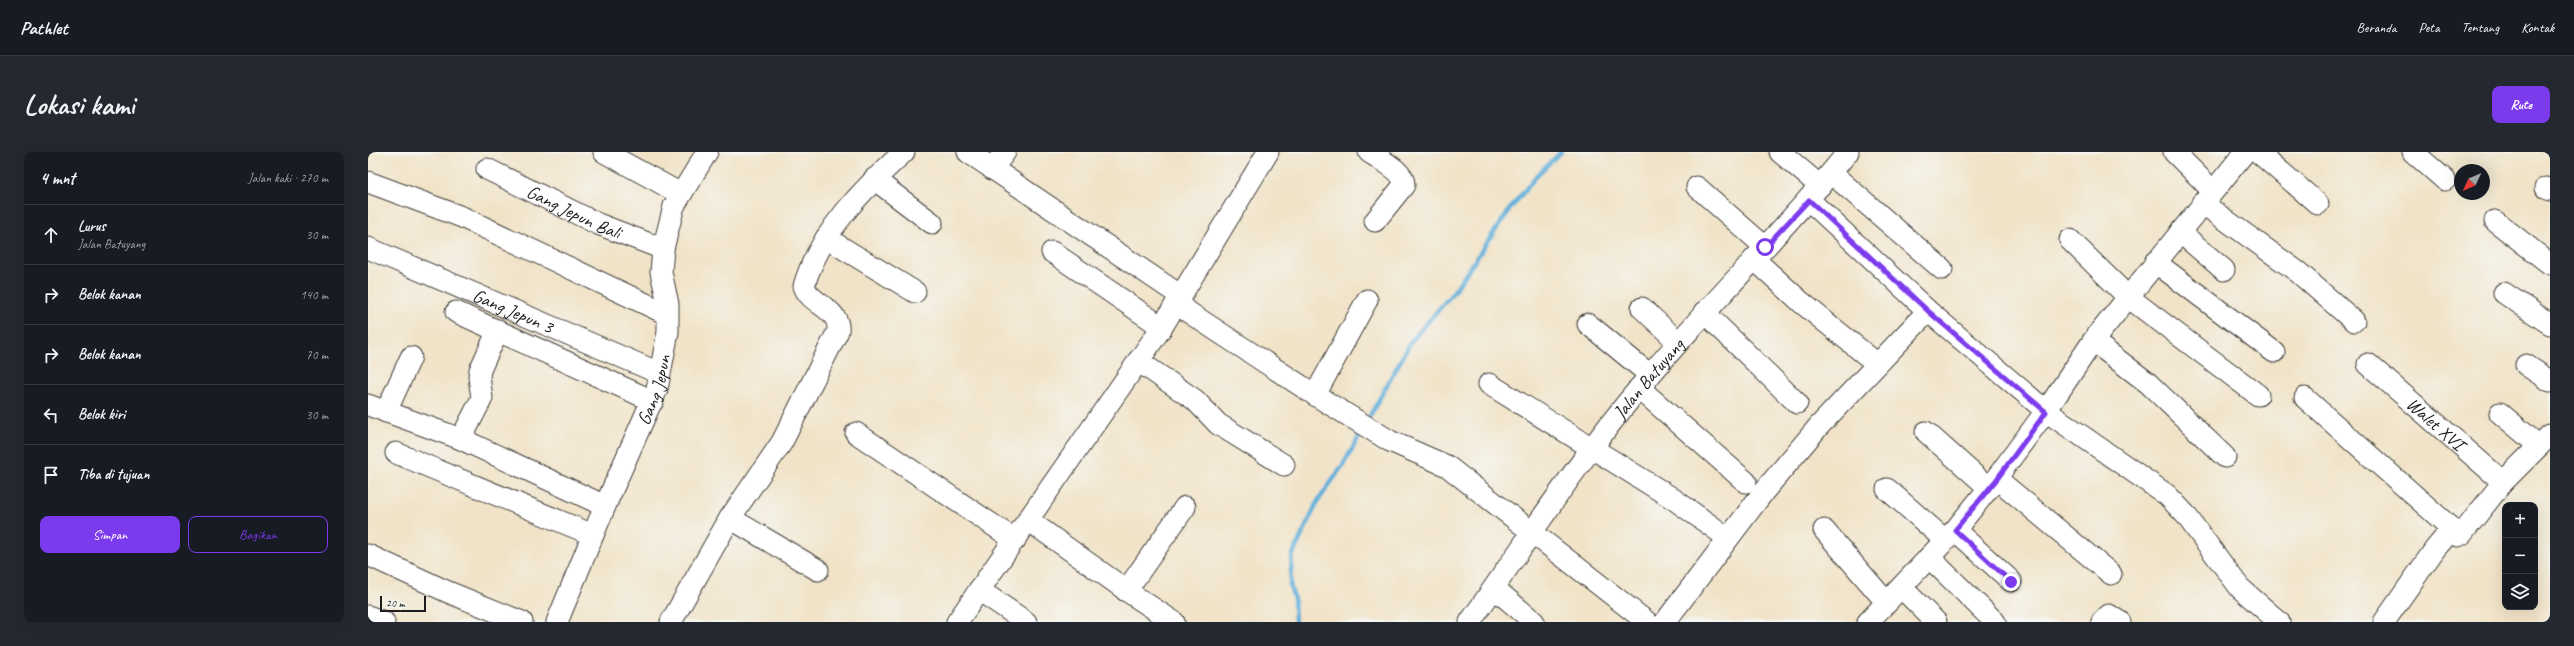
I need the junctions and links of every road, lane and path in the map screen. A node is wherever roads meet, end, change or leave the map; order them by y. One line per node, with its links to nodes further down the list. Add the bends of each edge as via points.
1 (604, 152): 21 (street)
2 (707, 152): 21 (street, Gang Jepun)
3 (904, 152): 16 (street)
4 (968, 152): 15 (street)
5 (1005, 152): 15 (street)
6 (1268, 152): 41 (street)
7 (1369, 152): 24 (street, via 1400,174 1404,181 1404,185)
8 (1780, 152): 19 (street)
9 (1848, 152): 19 (street, Jalan Batuyang)
10 (2174, 152): 22 (street)
11 (2245, 152): 22 (street)
12 (2258, 152): 23 (street)
13 (2413, 152): 17 (street)
14 (487, 168): 31 (street, Gang Jepun Bali, via 598,224)
15 (992, 169): 41 (street)
16 (874, 179): 26 (street); 28 (street)
17 (2445, 180)
18 (368, 182): 47 (street, via 462,217)
19 (1820, 186): 33 (street, Jalan Batuyang); 36 (street); 44 (street)
20 (1697, 187): 33 (street)
21 (681, 194): 31 (street, Gang Jepun, via 670,219)
22 (2208, 197): 27 (street); 48 (street)
23 (2318, 204)
24 (1375, 221)
25 (2494, 221): 35 (street)
26 (932, 223)
27 (2180, 232): 34 (street); 37 (street)
28 (826, 238): 38 (street); 87 (street, via 804,286 807,292 834,316 839,326 838,331 782,442)
29 (2070, 240): 40 (street)
30 (368, 248): 61 (street, Gang Jepun 3)
31 (663, 249): 47 (street, Gang Jepun, via 661,272 668,304)
32 (1052, 252): 51 (street)
33 (1759, 253): 46 (street, Jalan Batuyang); 58 (street, via 1801,302)
34 (2155, 262): 40 (street); 55 (street)
35 (2550, 264)
36 (1942, 269)
37 (2224, 270)
38 (915, 292)
39 (2504, 292): 50 (street)
40 (2128, 296): 53 (street); 66 (street)
41 (1179, 300): 51 (street); 65 (street)
42 (1367, 300): 65 (street)
43 (1642, 308): 54 (street)
44 (1928, 311): 58 (street); 71 (street)
45 (456, 312): 52 (street)
46 (1704, 312): 54 (street, Jalan Batuyang); 69 (street)
47 (667, 314): 61 (street, Gang Jepun, via 667,349)
48 (2354, 321)
49 (1588, 324): 62 (street)
50 (2550, 324)
51 (1162, 327): 57 (street)
52 (498, 330): 68 (street); 75 (street, via 480,370 482,398)
53 (2093, 341): 71 (street); 79 (street, via 2148,383)
54 (1678, 342): 62 (street, Jalan Batuyang)
55 (2274, 352)
56 (411, 357): 70 (street)
57 (1138, 361): 80 (street, via 1195,400 1218,424); 88 (street)
58 (1876, 363): 94 (street, via 1819,426)
59 (2368, 364): 82 (street, Walet XVI)
60 (2526, 365): 63 (street)
61 (659, 373): 68 (street, Gang Jepun)
62 (1644, 381): 77 (street, Jalan Batuyang); 81 (street)
63 (2550, 381)
64 (1489, 384): 77 (street)
65 (1315, 395): 91 (street, via 1405,448 1447,466)
66 (2258, 395)
67 (2305, 398): 89 (street)
68 (653, 401): 85 (street, Gang Jepun)
69 (1797, 403)
70 (377, 408): 75 (street)
71 (2046, 412): 83 (street); 123 (street, via 2167,495 2185,514 2240,588)
72 (2500, 413): 76 (street)
73 (1926, 432): 83 (street)
74 (856, 433): 95 (street)
75 (461, 440): 85 (street)
76 (2546, 442): 82 (street)
77 (1594, 448): 91 (street, Jalan Batuyang); 94 (street)
78 (396, 453): 92 (street)
79 (2225, 457)
80 (1284, 465)
81 (1746, 482)
82 (2504, 482): 89 (street, via 2462,534 2458,536)
83 (1993, 484): 93 (street); 99 (street)
84 (1887, 489): 93 (street)
85 (605, 506): 92 (street, Gang Jepun)
86 (1185, 507): 104 (street)
87 (730, 518): 98 (street); 110 (street)
88 (1028, 520): 95 (street); 104 (street)
89 (2452, 529): 124 (street)
90 (1824, 530): 105 (street)
91 (1531, 532): 101 (street, Jalan Batuyang); 116 (street)
92 (593, 535): 109 (street, Gang Jepun)
93 (1950, 535): 97 (street); 100 (street)
94 (1728, 538): 117 (street)
95 (1015, 540): 103 (street)
96 (368, 555): 108 (street)
97 (1929, 557): 102 (street); 120 (street)
98 (818, 570)
99 (2111, 574)
100 (2011, 582)
101 (1494, 588): 114 (street, Jalan Batuyang); 115 (street)
102 (1902, 588): 105 (street); 119 (street)
103 (979, 590): 111 (street); 112 (street)
104 (1126, 591): 113 (street)
105 (1887, 603): 118 (street)
106 (368, 616): 107 (street)
107 (384, 622)
108 (522, 622)
109 (557, 622)
110 (671, 622)
111 (957, 622)
112 (1026, 622)
113 (1174, 622)
114 (1470, 622)
115 (1534, 622)
116 (1647, 622)
117 (1665, 622)
118 (1868, 622)
119 (1936, 622)
120 (1995, 622)
121 (2102, 622): 122 (street, via 2110,615)
122 (2120, 622)
123 (2279, 622)
124 (2384, 622)

